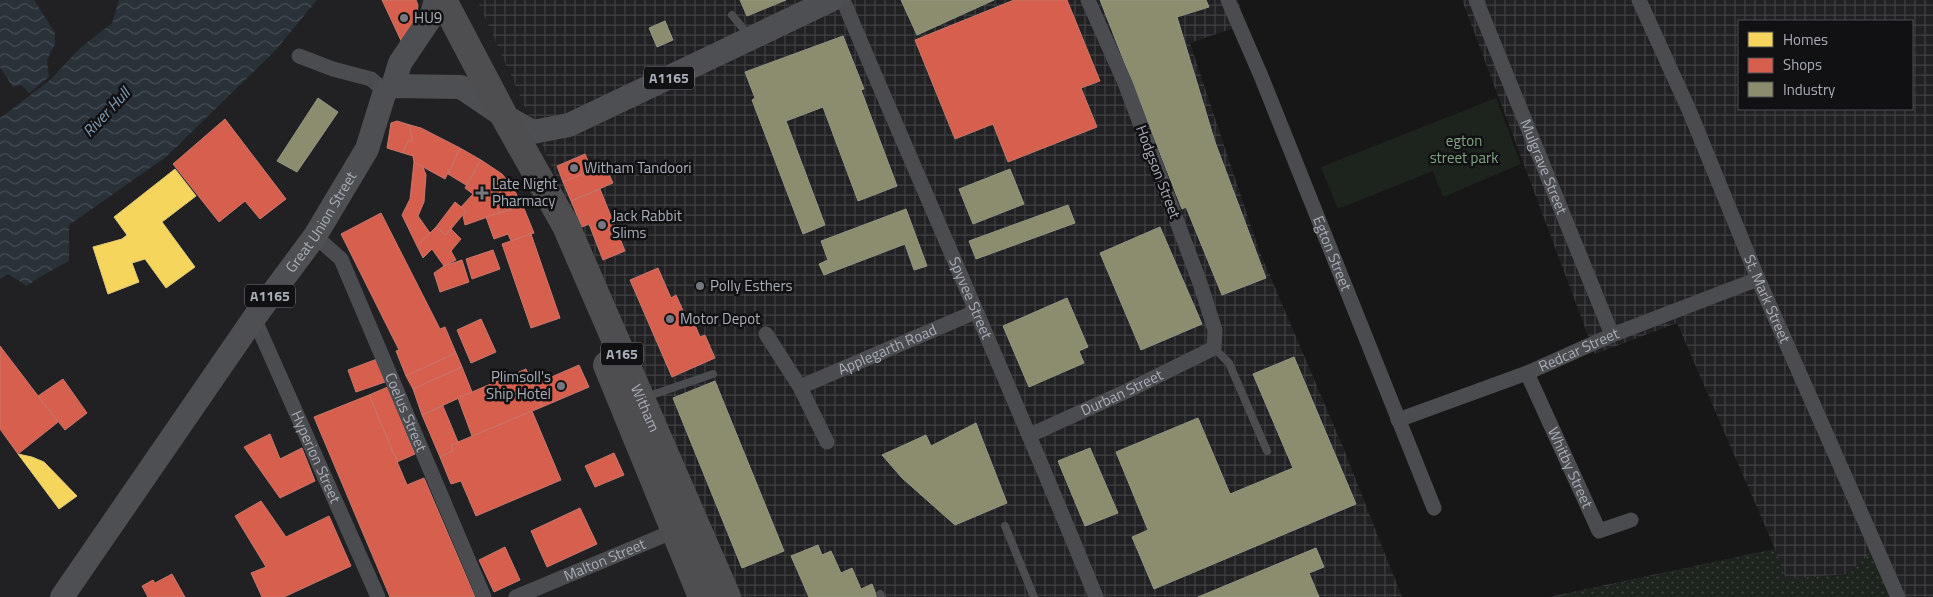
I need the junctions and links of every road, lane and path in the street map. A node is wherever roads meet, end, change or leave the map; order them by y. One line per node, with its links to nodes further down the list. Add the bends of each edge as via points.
1 (832, 0): 9 (main road, A1165)
2 (842, 0): 15 (street, Spyvee Street)
3 (1088, 0): 19 (street, Hodgson Street, via 1125,83 1200,283 1215,330)
4 (1228, 0): 24 (street, Egton Street)
5 (1476, 0): 18 (street, Mulgrave Street)
6 (1639, 0): 14 (street, St. Mark Street, via 1689,110)
7 (448, 4): 11 (main road, A1165, via 430,17 400,63); 12 (highway, Witham / A165)
8 (732, 15): 9 (lane)
9 (751, 38): 12 (main road, A1165, via 569,125 533,132)
10 (299, 56): 11 (street)
11 (389, 88): 12 (main road, A1165, via 461,88); 13 (main road, Great Union Street / A1165, via 367,149)
12 (504, 116): 23 (highway, Witham / A165, via 566,226)
13 (315, 236): 16 (main road, Great Union Street / A1165); 34 (street, Coelus Street, via 341,259)
14 (1758, 279): 18 (street, Redcar Street); 40 (street, St. Mark Street)
15 (975, 312): 22 (street, Applegarth Road); 25 (street, Spyvee Street)
16 (254, 318): 32 (main road, Great Union Street / A1165); 33 (street, Hyperion Street)
17 (766, 334): 22 (street)
18 (1612, 335): 20 (street, Redcar Street)
19 (1214, 348): 25 (street, Durban Street); 27 (lane, via 1229,363)
20 (1527, 373): 24 (street, Redcar Street); 29 (street, Whitby Street, via 1599,531)
21 (713, 374): 23 (lane)
22 (800, 387): 26 (street)
23 (632, 401): 31 (highway, Witham / A165)
24 (1398, 420): 28 (street, Egton Street)
25 (1030, 435): 39 (street, Spyvee Street)
26 (827, 442)
27 (1267, 451)
28 (1434, 508)
29 (1631, 520)
30 (1005, 526): 38 (lane)
31 (684, 528): 35 (street, Malton Street); 36 (highway, Witham / A165); 37 (highway, Witham / A165)
32 (62, 597)
33 (378, 597)
34 (484, 597)
35 (516, 597)
36 (702, 597)
37 (727, 597)
38 (1034, 597)
39 (1096, 597)
40 (1898, 597)

